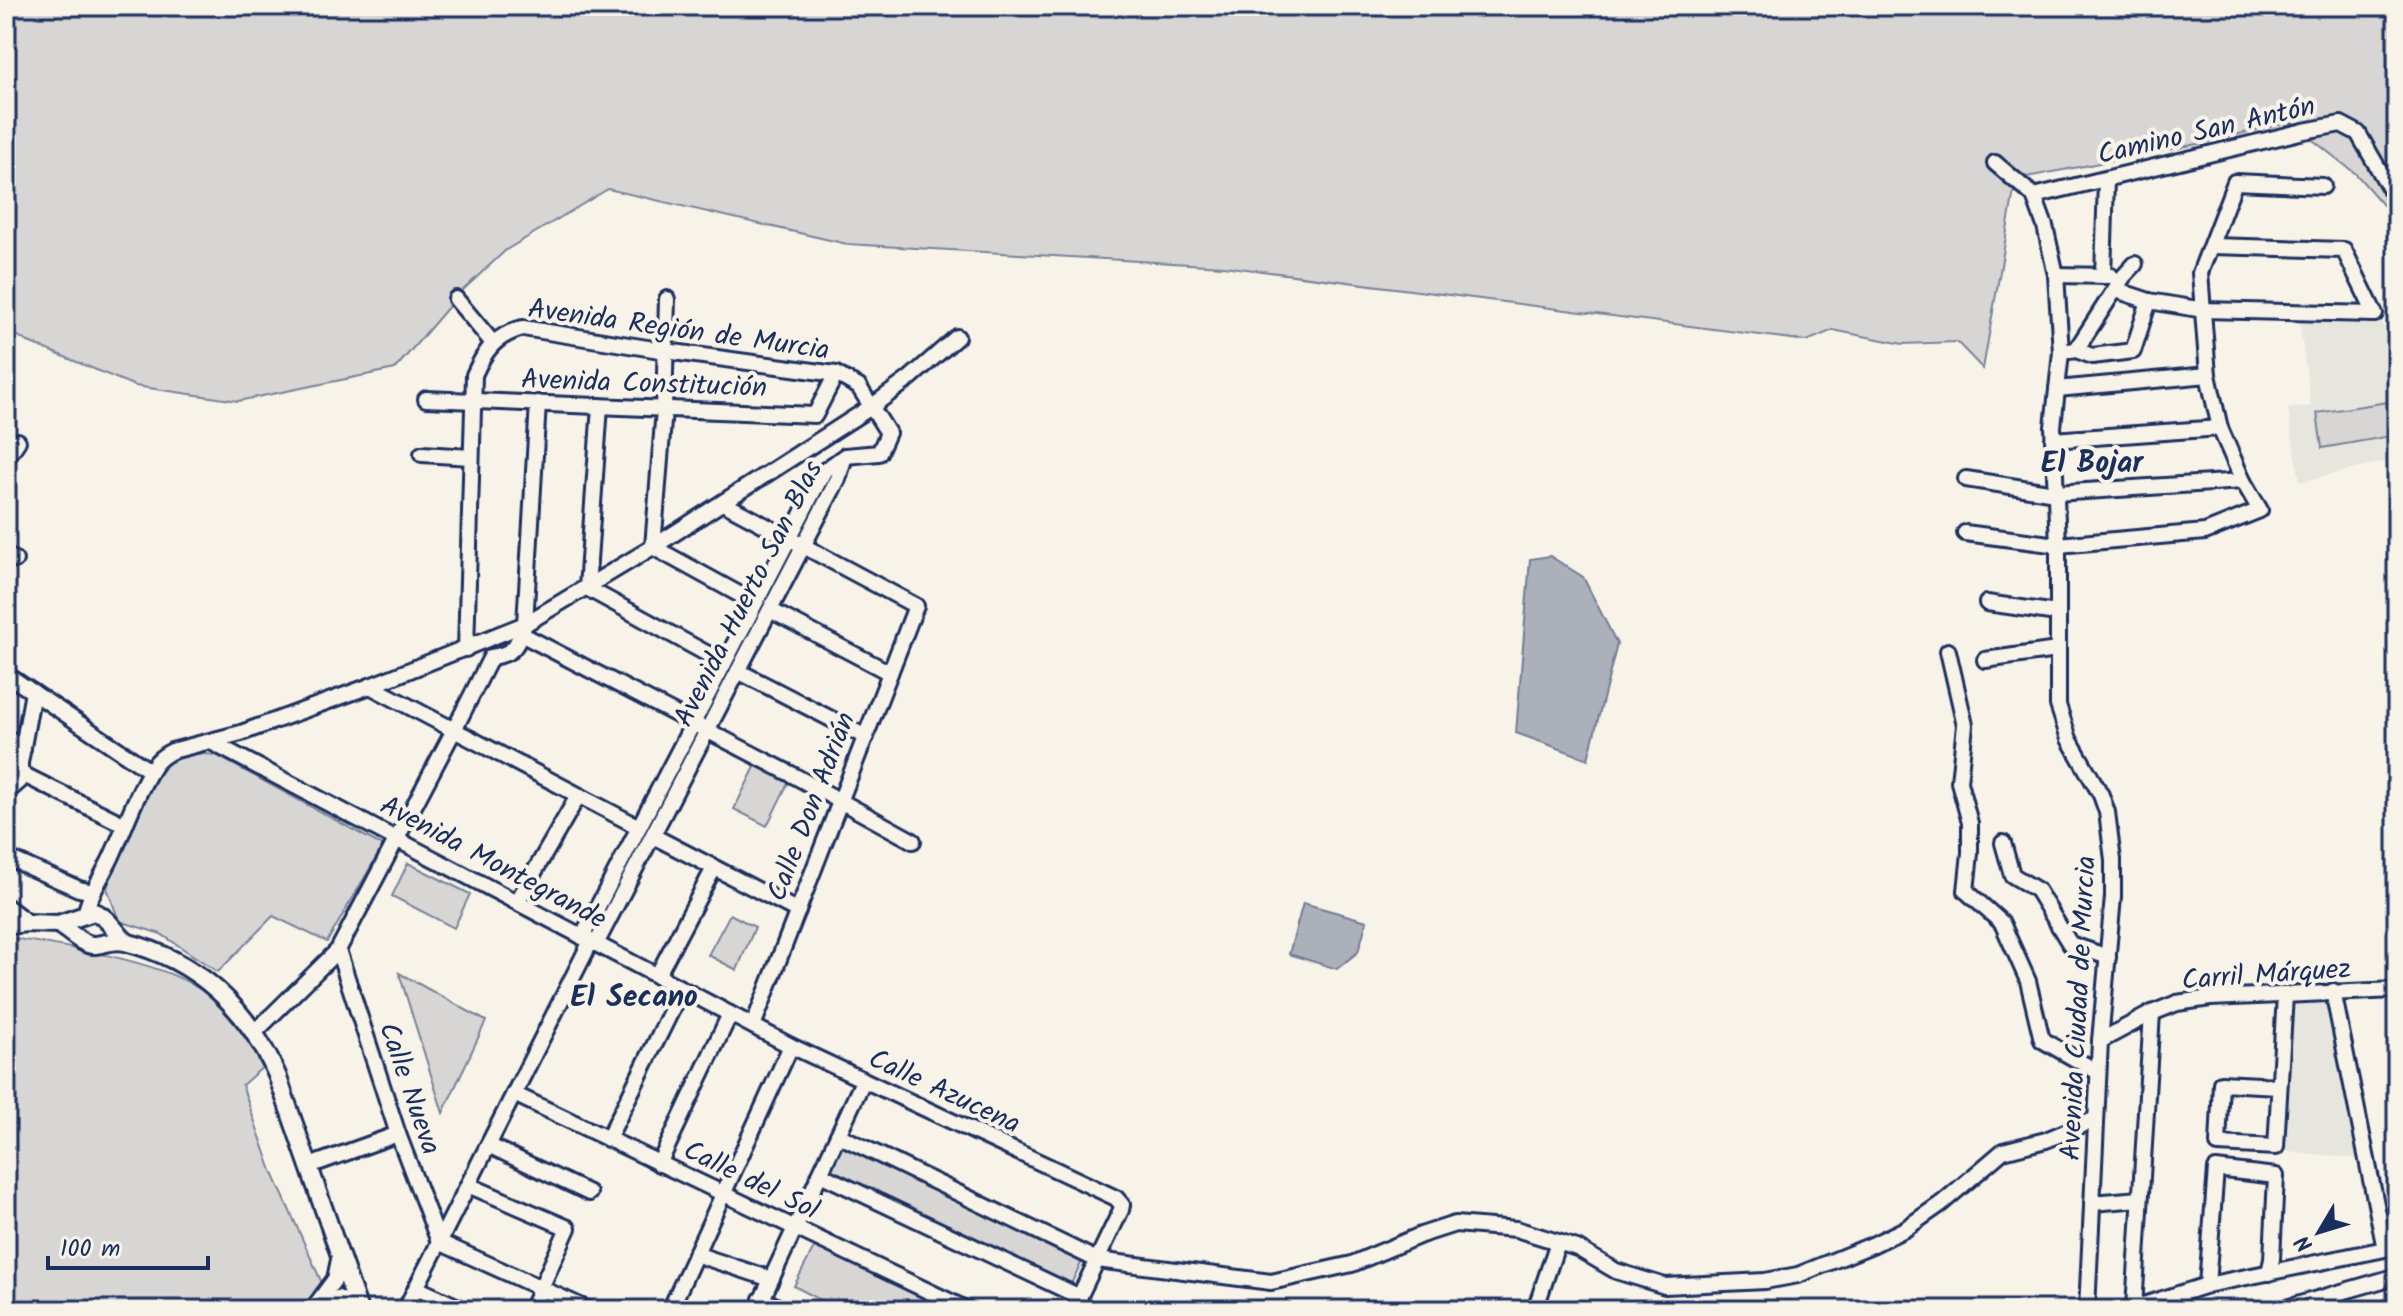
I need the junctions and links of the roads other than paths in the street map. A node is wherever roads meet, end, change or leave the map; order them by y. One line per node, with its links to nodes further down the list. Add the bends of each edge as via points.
1 (1995, 163): 4 (street)
2 (2106, 180): 4 (street, Camino San Antón); 5 (street, Camino San Antón, via 2341,124 2358,133); 9 (street)
3 (2323, 186): 6 (street, via 2235,182)
4 (2034, 196): 8 (street, Avenida Ciudad de Murcia)
5 (2397, 201)
6 (2212, 246): 15 (street, via 2200,273); 15 (street, via 2344,250 2375,314)
7 (2135, 264): 10 (street)
8 (2056, 275): 9 (street); 19 (street, Avenida Ciudad de Murcia)
9 (2103, 276): 10 (street)
10 (2123, 277): 11 (street)
11 (2116, 290): 14 (street); 19 (street)
12 (456, 299): 17 (street)
13 (667, 299): 18 (street)
14 (2149, 301): 15 (street); 19 (street, via 2133,351 2092,356)
15 (2204, 310): 21 (street)
16 (957, 337): 27 (street)
17 (492, 342): 18 (street, Avenida Región de Murcia, via 523,328); 24 (street, Avenida Región de Murcia, via 474,375)
18 (666, 351): 20 (street, Avenida Región de Murcia); 28 (street)
19 (2068, 351): 22 (street, Avenida Ciudad de Murcia)
20 (836, 374): 27 (street, Avenida Región de Murcia, via 859,387); 28 (street, Avenida Constitución, via 815,415)
21 (2208, 375): 22 (street); 29 (street)
22 (2057, 389): 30 (street, Avenida Ciudad de Murcia)
23 (426, 399): 24 (street, Avenida Constitución)
24 (473, 401): 25 (street, Avenida Constitución); 34 (street, Avenida Región de Murcia)
25 (538, 403): 26 (street, Avenida Constitución); 50 (street)
26 (600, 406): 28 (street, Avenida Constitución); 45 (street)
27 (871, 407): 33 (street, via 888,433 879,453); 39 (street)
28 (664, 409): 43 (street)
29 (2220, 428): 30 (street); 37 (street)
30 (2053, 440): 38 (street, Avenida Ciudad de Murcia)
31 (18, 441): 35 (street)
32 (422, 454): 34 (street)
33 (845, 456): 41 (street, Avenida Huerto San Blas, via 824,471); 44 (street, Avenida Huerto San Blas)
34 (471, 457): 51 (street, Avenida Región de Murcia)
35 (6, 459)
36 (1966, 479): 38 (street)
37 (2243, 481): 38 (street); 42 (street, via 2260,510 2205,532)
38 (2055, 493): 42 (street, Avenida Ciudad de Murcia)
39 (723, 503): 41 (street); 43 (street)
40 (1965, 533): 42 (street)
41 (788, 540): 44 (street); 46 (street, Avenida Huerto San Blas)
42 (2058, 545): 49 (street, Avenida Ciudad de Murcia)
43 (653, 547): 45 (street); 46 (street)
44 (803, 547): 48 (street, Avenida Huerto San Blas); 57 (street, Calle Don Adrián, via 916,606)
45 (587, 588): 50 (street); 55 (street)
46 (755, 603): 55 (street, Avenida Huerto San Blas)
47 (1987, 603): 49 (street)
48 (770, 610): 56 (street, Avenida Huerto San Blas); 57 (street)
49 (2057, 613): 52 (street, Avenida Ciudad de Murcia)
50 (523, 629): 51 (street); 61 (street); 62 (street, via 506,655 491,657)
51 (466, 649): 59 (street)
52 (2057, 650): 54 (street); 95 (street, Avenida Ciudad de Murcia, via 2061,718 2101,795 2109,822 2114,881)
53 (1948, 651): 107 (street, via 1965,725 1959,782 1970,823 1966,891 2002,923 2028,981 2042,1040)
54 (1985, 660)
55 (724, 663): 61 (street, Avenida Huerto San Blas)
56 (738, 671): 63 (street, Avenida Huerto San Blas); 65 (street)
57 (890, 673): 65 (street, Calle Don Adrián)
58 (6, 674): 60 (street)
59 (370, 686): 62 (street); 66 (street)
60 (33, 692): 67 (street); 68 (street)
61 (693, 723): 63 (street); 74 (street, Avenida Huerto San Blas)
62 (454, 730): 71 (street); 76 (street)
63 (707, 731): 72 (street); 75 (street, Avenida Huerto San Blas)
64 (6, 737): 67 (street)
65 (866, 737): 72 (street, Calle Don Adrián)
66 (211, 742): 68 (street, via 168,753); 76 (street, Avenida Montegrande)
67 (23, 749): 69 (street)
68 (150, 771): 73 (street)
69 (20, 773): 70 (street, via 20,781); 73 (street)
70 (6, 793)
71 (578, 796): 74 (street); 82 (street)
72 (840, 801): 77 (street); 84 (street, Calle Don Adrián)
73 (125, 825): 81 (street)
74 (639, 827): 91 (street, Avenida Huerto San Blas)
75 (653, 836): 80 (street); 91 (street, Avenida Huerto San Blas)
76 (396, 839): 82 (street, Avenida Montegrande); 94 (street)
77 (913, 841)
78 (2003, 843): 95 (street, via 2012,875 2037,890 2070,944)
79 (6, 857): 81 (street)
80 (714, 868): 84 (street); 96 (street)
81 (93, 894): 85 (street); 86 (street)
82 (517, 902): 91 (street, Avenida Montegrande)
83 (6, 906): 87 (street)
84 (798, 911): 103 (street, Calle Don Adrián)
85 (84, 916): 86 (main road, via 94,912); 88 (main road); 90 (main road)
86 (108, 922): 92 (main road); 93 (main road, via 108,936)
87 (28, 923): 88 (main road); 89 (main road)
88 (58, 924): 90 (main road)
89 (6, 925)
90 (80, 938): 93 (main road)
91 (590, 941): 96 (street, Avenida Montegrande); 110 (street, Avenida Huerto San Blas)
92 (127, 942): 93 (main road); 104 (main road, via 212,985)
93 (101, 943)
94 (338, 950): 104 (street); 112 (street, Calle Nueva)
95 (2108, 957): 105 (street, Avenida Ciudad de Murcia)
96 (657, 976): 97 (street, Avenida Montegrande)
97 (682, 989): 102 (street, Avenida Montegrande); 114 (street)
98 (2397, 990): 99 (street, Carril Márquez)
99 (2333, 991): 100 (street, Carril Márquez); 130 (street, via 2385,1249)
100 (2285, 995): 101 (street, Carril Márquez, via 2210,998); 109 (street)
101 (2152, 1013): 105 (street, Carril Márquez); 122 (street)
102 (730, 1014): 103 (street, Avenida Montegrande); 116 (street)
103 (753, 1026): 106 (street, Calle Azucena)
104 (255, 1032): 117 (main road, via 277,1075)
105 (2100, 1041): 107 (street, Avenida Ciudad de Murcia)
106 (791, 1046): 108 (street, Calle Azucena); 121 (street)
107 (2098, 1072): 111 (street, Avenida Ciudad de Murcia)
108 (863, 1081): 113 (street); 129 (street, Calle Azucena, via 1116,1198 1121,1210)
109 (2279, 1086): 109 (street, via 2276,1147 2218,1144 2221,1083)
110 (514, 1094): 114 (street, Calle del Sol); 115 (street, Avenida Huerto San Blas)
111 (2096, 1119): 123 (street, Avenida Ciudad de Murcia); 126 (street, via 2003,1151 1905,1229 1798,1275 1665,1286 1616,1271)
112 (398, 1134): 117 (street); 125 (street, Calle Nueva)
113 (838, 1135): 118 (street); 129 (street)
114 (608, 1139): 116 (street, Calle del Sol)
115 (488, 1145): 119 (street, Avenida Huerto San Blas); 120 (street)
116 (659, 1164): 121 (street, Calle del Sol)
117 (309, 1166): 127 (main road)
118 (820, 1174): 124 (street); 136 (street)
119 (468, 1185): 125 (street, Avenida Huerto San Blas); 134 (street, via 568,1228)
120 (589, 1193)
121 (722, 1194): 124 (street, Calle del Sol); 128 (street)
122 (2140, 1199): 123 (street); 139 (street)
123 (2092, 1203): 149 (street, Avenida Ciudad de Murcia)
124 (794, 1228): 132 (street); 147 (street, Calle del Sol)
125 (439, 1242): 134 (street); 135 (street, Avenida Huerto San Blas)
126 (1558, 1242): 129 (street, via 1516,1229 1455,1224 1352,1264 1271,1282); 148 (street)
127 (340, 1253): 137 (street, via 338,1271); 140 (main road)
128 (695, 1254): 132 (street); 145 (street)
129 (1097, 1260): 136 (street)
130 (2269, 1273): 133 (street); 133 (street, via 2276,1176 2216,1169)
131 (2397, 1276): 150 (street)
132 (771, 1279): 138 (street)
133 (2207, 1285): 139 (street)
134 (541, 1287): 143 (street); 144 (street)
135 (416, 1288): 141 (street, Avenida Huerto San Blas); 142 (street)
136 (1076, 1303)
137 (316, 1305): 140 (street, via 338,1298)
138 (759, 1305): 146 (street)
139 (2131, 1309)
140 (359, 1310)
141 (405, 1310)
142 (465, 1310)
143 (531, 1310)
144 (589, 1310)
145 (670, 1310)
146 (785, 1310)
147 (968, 1310)
148 (1535, 1310)
149 (2087, 1310)
150 (2279, 1310)

